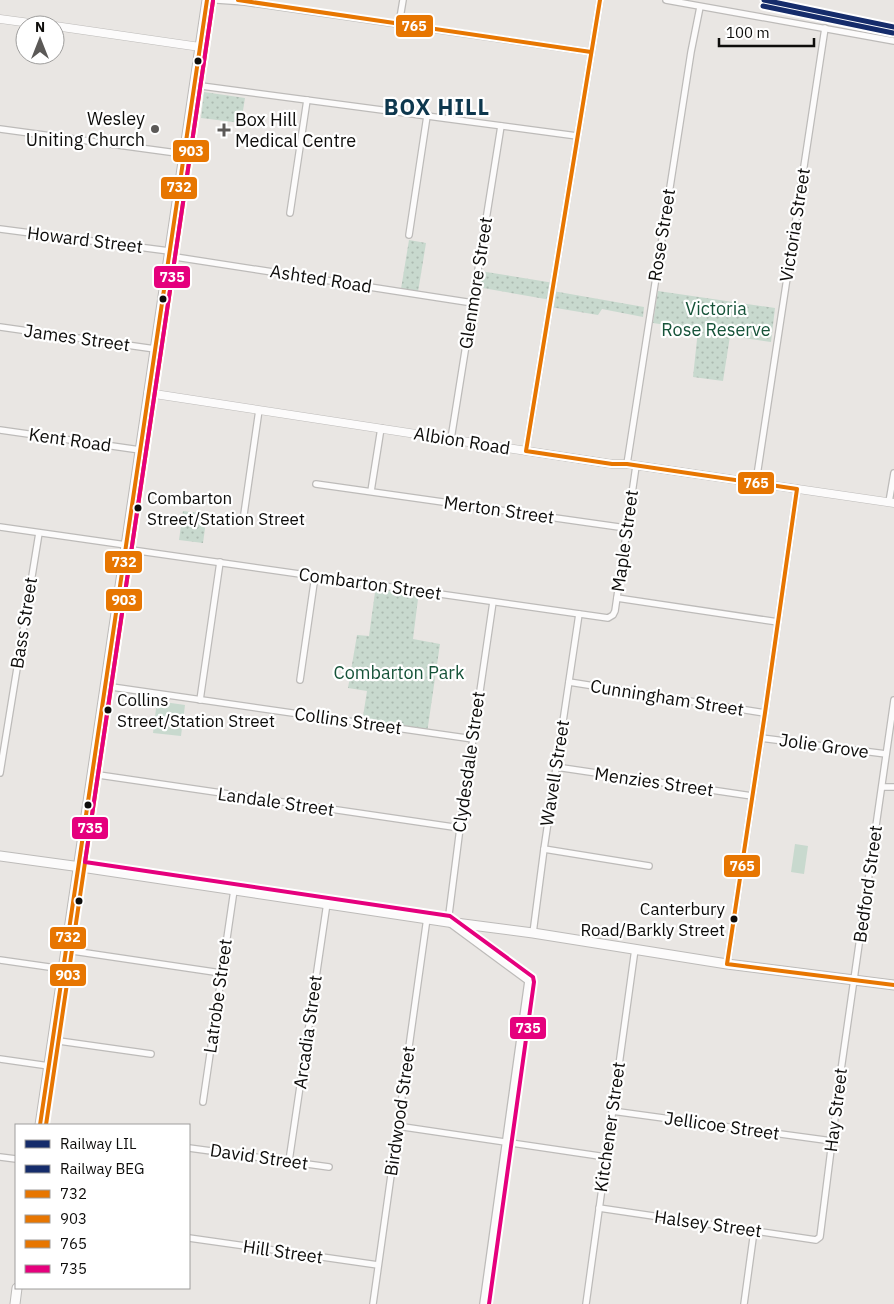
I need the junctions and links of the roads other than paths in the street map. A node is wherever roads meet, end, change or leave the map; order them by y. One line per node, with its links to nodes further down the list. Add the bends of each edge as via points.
1 (217, 0): 6 (street)
2 (403, 0): 10 (street)
3 (600, 0): 15 (street)
4 (666, 0): 7 (street)
5 (208, 1): 14 (main road)
6 (242, 1): 10 (street)
7 (700, 7): 12 (street); 37 (street, Rose Street)
8 (0, 18): 9 (street)
9 (15, 20)
10 (399, 24): 15 (street)
11 (65, 27): 14 (street)
12 (824, 28): 13 (street); 40 (street, Victoria Street)
13 (894, 41)
14 (200, 47): 16 (main road)
15 (591, 52): 21 (street)
16 (194, 85): 17 (street); 22 (main road)
17 (307, 100): 18 (street); 23 (street)
18 (426, 116): 19 (street); 25 (street)
19 (500, 126): 21 (street); 27 (street, Glenmore Street)
20 (0, 129): 22 (street)
21 (577, 136): 36 (street)
22 (184, 154): 26 (main road)
23 (290, 213)
24 (0, 229): 26 (street, Howard Street)
25 (409, 236)
26 (169, 253): 27 (street, Ashted Road); 29 (main road)
27 (473, 303): 34 (street, Glenmore Street)
28 (0, 327): 29 (street, James Street)
29 (155, 349): 30 (main road)
30 (148, 393): 31 (street, Albion Road); 35 (main road)
31 (258, 410): 32 (street, Albion Road); 45 (street)
32 (381, 428): 34 (street, Albion Road); 43 (street)
33 (0, 430): 35 (street, Kent Road)
34 (451, 439): 36 (street, Albion Road)
35 (140, 450): 49 (main road)
36 (526, 451): 37 (street, Albion Road)
37 (627, 464): 38 (street, Albion Road)
38 (636, 466): 40 (street, Albion Road); 47 (street, Maple Street)
39 (894, 473): 44 (street)
40 (756, 482): 42 (street, Albion Road)
41 (316, 484): 43 (street, Merton Street)
42 (798, 488): 44 (street, Albion Road); 56 (street)
43 (371, 491): 47 (street, Merton Street)
44 (892, 503)
45 (243, 522)
46 (0, 527): 48 (street, Combarton Street)
47 (626, 528): 52 (street, Maple Street)
48 (39, 533): 49 (street, Combarton Street); 67 (street, Bass Street)
49 (126, 547): 50 (street, Combarton Street); 59 (main road)
50 (220, 562): 51 (street, Combarton Street); 60 (street)
51 (315, 576): 53 (street, Combarton Street); 57 (street)
52 (617, 598): 55 (street, Maple Street); 56 (street)
53 (493, 602): 54 (street, Combarton Street); 64 (street, Clydesdale Street)
54 (579, 614): 55 (street, Combarton Street, via 608,618); 58 (street, Wavell Street)
55 (613, 615)
56 (778, 622): 62 (street)
57 (300, 680)
58 (569, 682): 62 (street, Cunningham Street); 66 (street, Wavell Street)
59 (105, 686): 60 (street, Collins Street); 68 (main road)
60 (200, 700): 64 (street, Collins Street)
61 (894, 700): 65 (street, Bedford Street)
62 (765, 713): 63 (street)
63 (762, 738): 65 (street, Jolie Grove); 71 (street)
64 (472, 739): 72 (street, Clydesdale Street)
65 (886, 754): 69 (street, Bedford Street)
66 (556, 767): 71 (street, Menzies Street); 73 (street, Wavell Street)
67 (0, 772)
68 (92, 774): 72 (street, Landale Street); 76 (main road)
69 (882, 787): 70 (street); 88 (street, Bedford Street)
70 (894, 787)
71 (752, 796): 85 (street)
72 (460, 828): 80 (street, Clydesdale Street)
73 (544, 849): 75 (street); 81 (street, Wavell Street)
74 (0, 856): 76 (main road)
75 (649, 866)
76 (78, 867): 77 (main road); 83 (main road)
77 (234, 890): 78 (main road); 87 (street, Latrobe Street)
78 (327, 903): 79 (main road); 104 (street, Arcadia Street)
79 (427, 918): 80 (main road); 97 (street, Birdwood Street)
80 (448, 922): 81 (main road); 99 (street, via 528,981)
81 (533, 933): 82 (main road)
82 (635, 949): 85 (main road); 95 (street, Kitchener Street)
83 (66, 950): 86 (main road); 87 (street)
84 (0, 960): 86 (street)
85 (727, 964): 88 (main road)
86 (63, 969): 90 (main road)
87 (221, 973): 94 (street, Latrobe Street)
88 (854, 979): 89 (main road); 98 (street, Hay Street)
89 (894, 985)
90 (52, 1040): 91 (street); 93 (main road)
91 (151, 1054)
92 (0, 1059): 93 (street)
93 (49, 1066): 96 (main road)
94 (203, 1102)
95 (612, 1111): 98 (street, Jellicoe Street); 102 (street, Kitchener Street)
96 (40, 1124)
97 (398, 1126): 99 (street); 110 (street, Birdwood Street)
98 (832, 1141): 109 (street, Hay Street, via 820,1237)
99 (506, 1143): 102 (street); 114 (street)
100 (190, 1148): 104 (street, David Street)
101 (0, 1157): 103 (street)
102 (606, 1157): 106 (street, Kitchener Street)
103 (15, 1159)
104 (289, 1162): 105 (street, David Street)
105 (329, 1167)
106 (599, 1208): 107 (street, Halsey Street); 115 (street, Kitchener Street)
107 (754, 1231): 109 (street, Halsey Street); 116 (street)
108 (190, 1238): 110 (street, Hill Street)
109 (816, 1240)
110 (378, 1265): 113 (street, Birdwood Street)
111 (17, 1289): 112 (main road)
112 (15, 1304)
113 (373, 1304)
114 (483, 1304)
115 (586, 1304)
116 (744, 1304)

